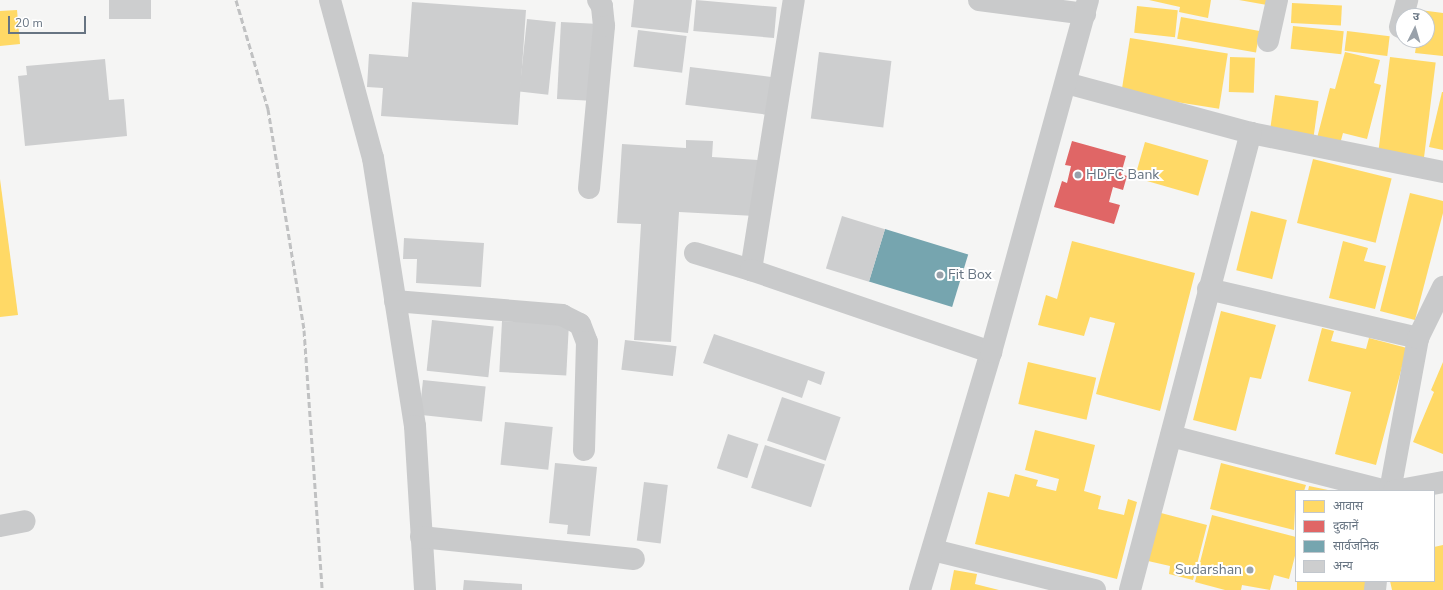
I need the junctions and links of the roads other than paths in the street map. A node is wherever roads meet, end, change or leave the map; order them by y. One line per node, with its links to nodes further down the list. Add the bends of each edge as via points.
1 (330, 0): 16 (street, via 373,158)
2 (598, 0): 11 (street, via 602,6 604,26)
3 (794, 0): 13 (street)
4 (979, 0): 6 (street)
5 (1277, 0): 7 (street)
6 (1086, 7): 8 (street)
7 (1268, 41)
8 (1066, 83): 9 (street); 18 (street)
9 (1251, 133): 10 (street); 15 (street)
10 (1443, 172)
11 (589, 188)
12 (695, 253): 13 (street)
13 (751, 270): 18 (street)
14 (1443, 287): 17 (street)
15 (1208, 289): 17 (street); 19 (street)
16 (395, 301): 20 (street, via 562,315 580,324 587,342); 27 (street, via 415,426)
17 (1418, 338): 23 (street)
18 (991, 352): 28 (street)
19 (1171, 436): 22 (street); 33 (street)
20 (584, 450)
21 (1443, 482): 24 (street)
22 (1383, 490)
23 (1390, 490)
24 (1399, 490)
25 (25, 521): 26 (street)
26 (0, 526)
27 (422, 536): 29 (street); 30 (street)
28 (933, 550): 31 (street); 32 (street)
29 (634, 559)
30 (425, 590)
31 (920, 590)
32 (1094, 590)
33 (1130, 590)

